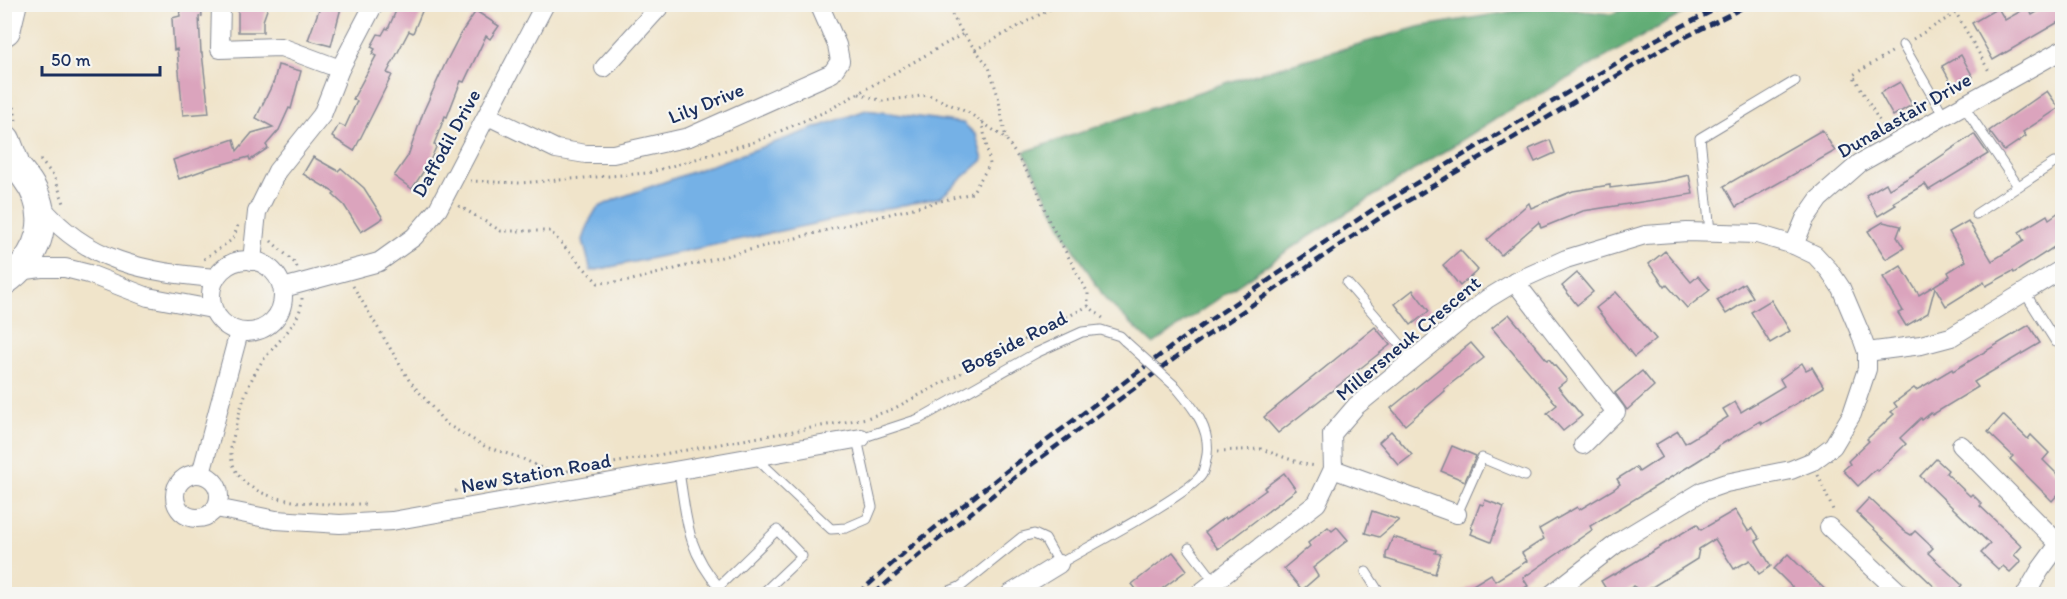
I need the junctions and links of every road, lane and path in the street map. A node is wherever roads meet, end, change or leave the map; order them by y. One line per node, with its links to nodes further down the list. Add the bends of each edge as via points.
1 (10, 4): 9 (highway)
2 (221, 4): 14 (street, via 220,49 281,47)
3 (374, 4): 14 (street)
4 (545, 4): 19 (street, Daffodil Drive)
5 (662, 4): 13 (street)
6 (819, 4): 19 (street, Lily Drive, via 837,45 840,61 832,73 689,137 613,154 586,154 556,149)
7 (946, 4): 11 (path)
8 (1059, 4): 11 (path)
9 (4, 29)
10 (1903, 45): 20 (lane)
11 (975, 50): 22 (path, via 989,67)
12 (2062, 50): 18 (street, Dunalastair Drive)
13 (604, 68)
14 (340, 69): 29 (street, via 322,115 278,171)
15 (1795, 81): 31 (lane, via 1700,138)
16 (858, 93): 21 (path, via 883,101 929,94)
17 (4, 105): 23 (path, via 14,105)
18 (1963, 105): 20 (street, Dunalastair Drive); 25 (lane)
19 (488, 116): 26 (street, Daffodil Drive)
20 (1944, 116): 32 (street, Dunalastair Drive, via 1860,163 1838,180 1805,219)
21 (982, 122): 22 (path); 26 (path, via 990,164 972,193 628,281 598,284 550,231 501,231)
22 (1005, 139): 44 (path, via 1036,186 1049,221 1088,293)
23 (15, 148): 27 (street); 28 (path, via 54,176)
24 (2054, 163): 25 (lane)
25 (2018, 186): 30 (lane)
26 (444, 198): 36 (street, Daffodil Drive, via 414,237 379,262)
27 (39, 204): 37 (street, via 38,240 31,257); 38 (street, via 54,223 104,256 171,274)
28 (66, 210)
29 (257, 212): 33 (path, via 243,209 233,239 205,259); 34 (street); 40 (path, via 272,215 271,241 296,264)
30 (1976, 214)
31 (1710, 231): 32 (street, Millersneuk Crescent, via 1757,234); 39 (street, Millersneuk Crescent, via 1645,235 1566,259)
32 (1794, 245): 49 (street, Millersneuk Crescent, via 1815,255 1829,270 1851,310)
33 (197, 260)
34 (252, 261): 38 (street, via 234,262); 42 (street, via 270,267)
35 (2062, 269): 43 (street)
36 (344, 271): 40 (street, Daffodil Drive); 58 (path, via 409,380 446,424 486,447)
37 (12, 276): 45 (street, via 41,268 65,268 148,297)
38 (216, 278): 45 (street, via 210,298)
39 (1515, 282): 50 (street, Millersneuk Crescent, via 1487,299); 52 (street, via 1616,412)
40 (301, 283): 42 (street, Daffodil Drive); 63 (path, via 302,302 295,320 260,365 243,398 231,453 236,471 269,498 316,504)
41 (1347, 283): 50 (lane)
42 (283, 288): 46 (street, via 284,300 273,322 251,333)
43 (2025, 293): 48 (lane); 49 (street, via 1952,337)
44 (1088, 306): 47 (path); 58 (path, via 893,409 867,418)
45 (213, 309): 46 (street, via 223,323)
46 (239, 332): 60 (street)
47 (1122, 338): 51 (lane, Bogside Road, via 1101,330 1082,332 1036,353 919,419); 54 (lane, bridge, via 1193,407 1205,429)
48 (2056, 342)
49 (1867, 352): 56 (street, Millersneuk Crescent, via 1867,369 1852,414 1833,446)
50 (1413, 359): 57 (street, Millersneuk Crescent, via 1356,406 1332,434)
51 (859, 438): 55 (street, New Station Road); 55 (lane, via 872,507 867,519 846,528 831,529)
52 (1583, 445)
53 (1961, 446): 67 (street)
54 (1208, 452): 57 (path, via 1261,448 1303,464); 69 (lane, via 1202,474 1182,492)
55 (755, 457): 59 (street, New Station Road)
56 (1813, 461): 66 (path, via 1836,519); 80 (street, Millersneuk Crescent, via 1703,491 1620,541)
57 (1333, 469): 65 (street); 71 (street, Millersneuk Crescent, via 1317,503)
58 (552, 472): 62 (path)
59 (679, 472): 64 (street, New Station Road, via 392,521 340,524 276,520); 72 (lane, via 692,544)
60 (201, 474): 64 (street, via 214,480 218,487); 64 (street, via 181,481 177,487 179,508 190,517 205,517)
61 (1525, 476): 65 (lane, via 1482,458)
62 (448, 493)
63 (373, 504)
64 (216, 508)
65 (1457, 514)
66 (1829, 527): 81 (street)
67 (2061, 542): 82 (street)
68 (1189, 548): 71 (lane)
69 (1059, 564): 73 (lane, via 1045,539 1034,534 1022,537); 77 (street)
70 (1366, 572): 79 (lane)
71 (1215, 582): 78 (street, Millersneuk Crescent)
72 (719, 587): 74 (lane); 75 (lane, via 777,530 802,556)
73 (958, 591): 76 (lane)
74 (711, 594)
75 (762, 594)
76 (942, 594)
77 (1010, 594)
78 (1199, 594)
79 (1380, 594)
80 (1552, 594)
81 (1901, 594)
82 (2026, 594)

